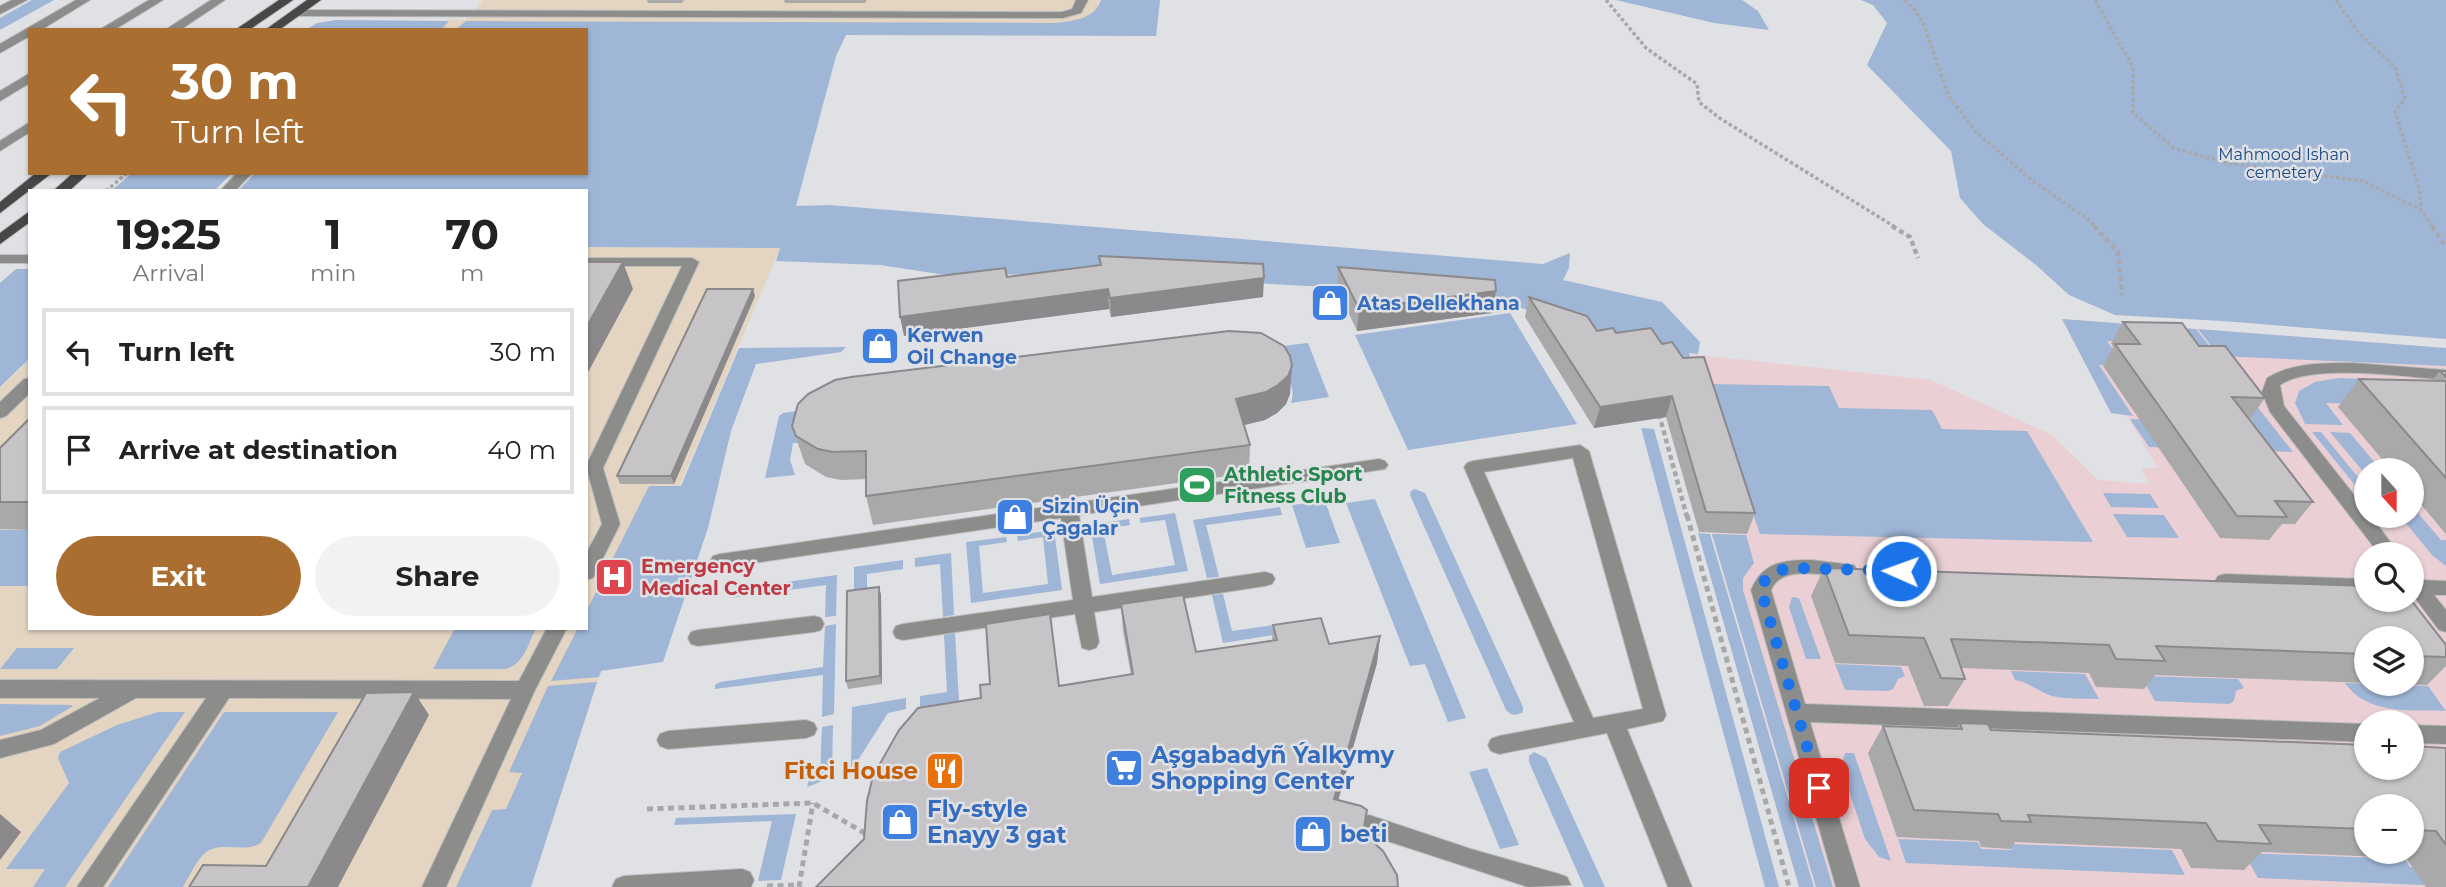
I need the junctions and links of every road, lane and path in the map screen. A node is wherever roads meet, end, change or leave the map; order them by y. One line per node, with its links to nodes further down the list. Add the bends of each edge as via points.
1 (21, 0): 14 (lane)
2 (84, 0): 18 (lane)
3 (157, 0): 19 (lane)
4 (219, 0): 20 (lane)
5 (288, 0): 21 (main road)
6 (315, 0): 15 (main road)
7 (502, 0): 16 (lane)
8 (990, 0): 17 (lane)
9 (1082, 0): 17 (lane, via 1077,11 1063,15)
10 (1606, 0): 41 (path, via 1657,61 1697,84 1699,102 1910,237)
11 (1904, 0): 45 (path, via 1924,25 1948,94 1975,131 2034,182 2088,219 2118,252)
12 (2095, 0): 37 (path, via 2133,67 2133,113 2174,148 2225,163 2363,181)
13 (2336, 0): 37 (path, via 2358,32 2395,67 2405,99 2395,111)
14 (0, 11)
15 (296, 13): 16 (lane); 22 (main road)
16 (490, 13): 17 (lane)
17 (985, 15)
18 (35, 28)
19 (108, 28)
20 (174, 28)
21 (244, 28)
22 (274, 28)
23 (28, 32): 24 (lane)
24 (0, 49)
25 (28, 78): 26 (lane)
26 (0, 97)
27 (28, 126): 28 (lane)
28 (0, 147)
29 (42, 175): 36 (main road)
30 (80, 175): 33 (main road)
31 (125, 175): 34 (path)
32 (243, 175): 35 (lane)
33 (62, 189)
34 (108, 189)
35 (229, 189)
36 (0, 209)
37 (2421, 210): 40 (path)
38 (28, 217): 39 (main road)
39 (0, 240)
40 (2446, 247)
41 (1918, 258)
42 (0, 259): 43 (lane)
43 (28, 259)
44 (588, 262): 54 (lane, via 692,262 594,468 611,524)
45 (2122, 295)
46 (2446, 375): 52 (lane, via 2301,369 2272,384 2270,395 2276,408)
47 (28, 385): 48 (lane)
48 (0, 412)
49 (1659, 414): 94 (path)
50 (1379, 465): 51 (lane)
51 (1069, 510): 53 (lane); 62 (lane)
52 (2381, 542)
53 (720, 561)
54 (588, 569)
55 (1860, 570): 73 (lane, via 1782,569 1762,583)
56 (1265, 579): 62 (lane)
57 (2202, 581): 58 (lane)
58 (2354, 586)
59 (2424, 586): 60 (lane)
60 (2446, 588)
61 (2424, 598): 64 (lane)
62 (1084, 606): 66 (lane); 68 (lane)
63 (814, 624): 67 (lane)
64 (2446, 624)
65 (557, 630): 72 (lane)
66 (903, 632)
67 (698, 638)
68 (1089, 642)
69 (0, 689): 70 (lane)
70 (134, 689): 71 (lane); 82 (lane, via 46,738)
71 (224, 689): 72 (lane); 90 (lane)
72 (526, 690): 91 (lane)
73 (1797, 713): 77 (lane); 95 (lane)
74 (1614, 723): 75 (lane); 75 (lane, via 1655,715 1580,451 1473,467); 93 (lane)
75 (1587, 728): 81 (lane)
76 (806, 729): 80 (lane)
77 (2354, 733)
78 (2424, 735): 79 (lane)
79 (2446, 736)
80 (668, 740)
81 (1499, 745)
82 (0, 750)
83 (813, 803): 84 (path); 86 (path); 89 (path)
84 (647, 809)
85 (1369, 825): 88 (lane)
86 (866, 834)
87 (750, 883): 89 (path); 92 (lane)
88 (1559, 885)
89 (799, 886)
90 (89, 887)
91 (434, 887)
92 (624, 887)
93 (1680, 887)
94 (1789, 887)
95 (1848, 887)

